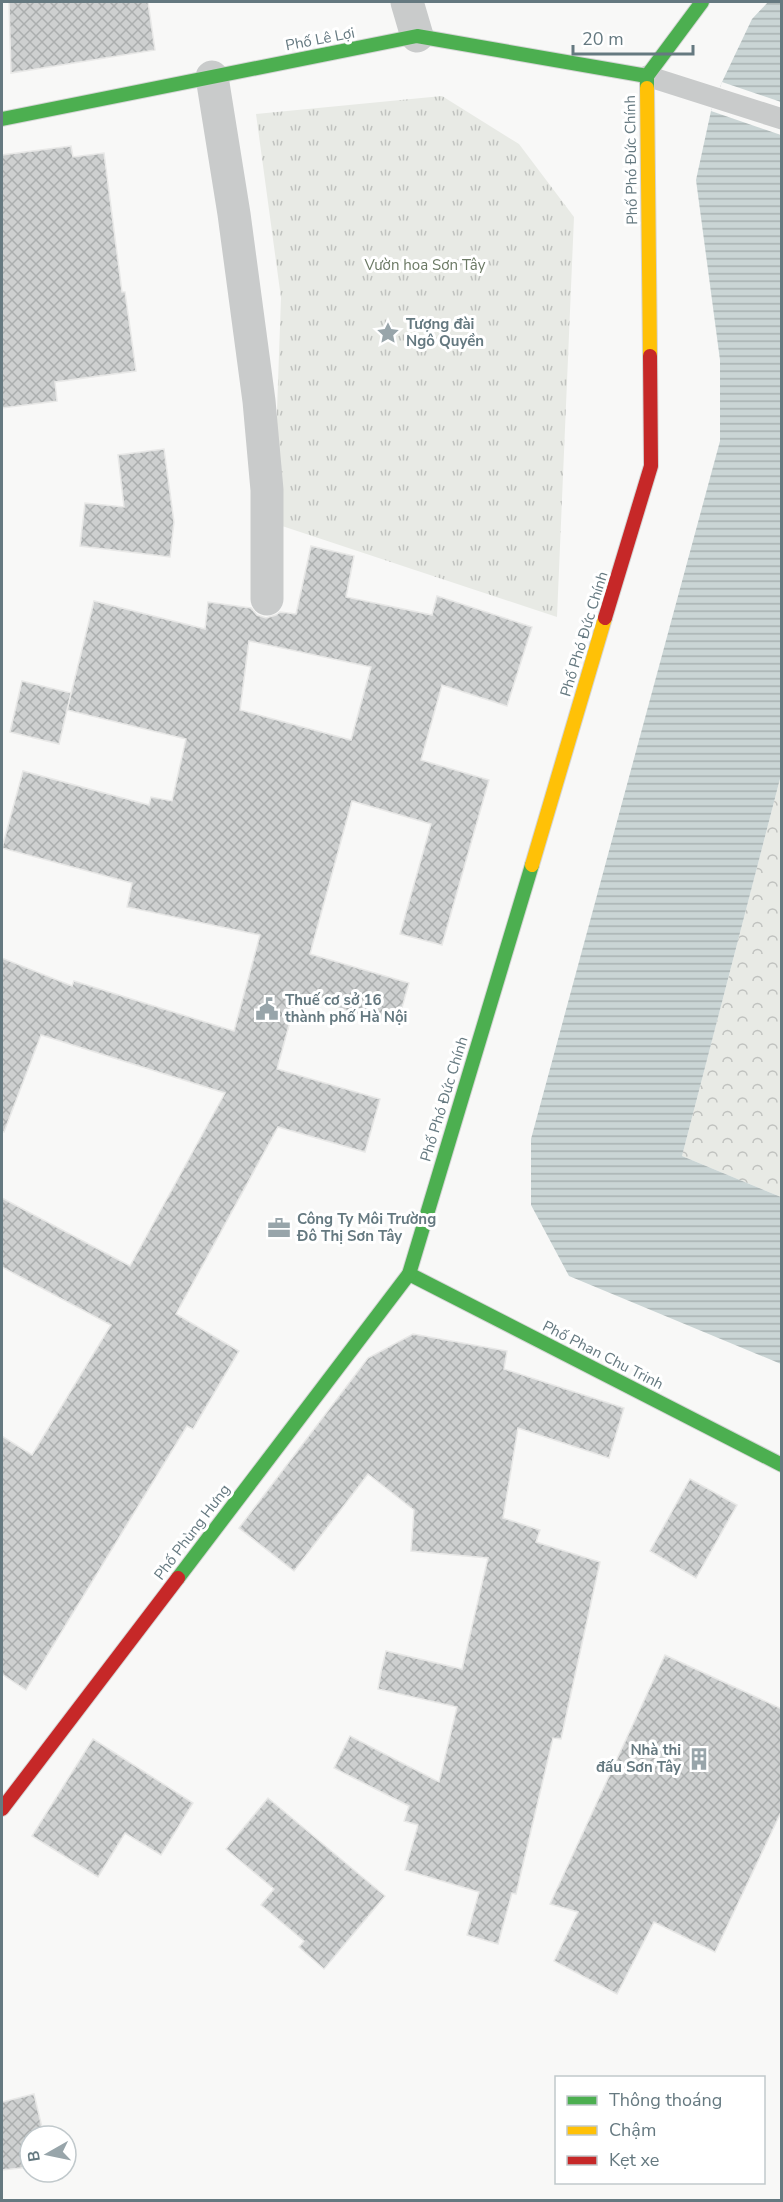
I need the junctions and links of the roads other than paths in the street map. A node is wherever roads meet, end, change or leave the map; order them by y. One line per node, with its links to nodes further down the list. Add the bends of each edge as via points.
1 (406, 2): 3 (street)
2 (702, 2): 4 (main road, Phố Phó Đức Chính)
3 (417, 36): 4 (main road, Phố Lê Lợi); 5 (main road, Phố Lê Lợi)
4 (646, 76): 7 (lane); 9 (main road, Phố Phó Đức Chính, via 651,466)
5 (212, 77): 6 (main road, Phố Lê Lợi); 8 (street, via 260,401 267,490)
6 (2, 119)
7 (782, 119)
8 (267, 599)
9 (409, 1274): 10 (main road, Phố Phan Chu Trinh); 11 (main road, Phố Phùng Hưng)
10 (782, 1465)
11 (2, 1809)

